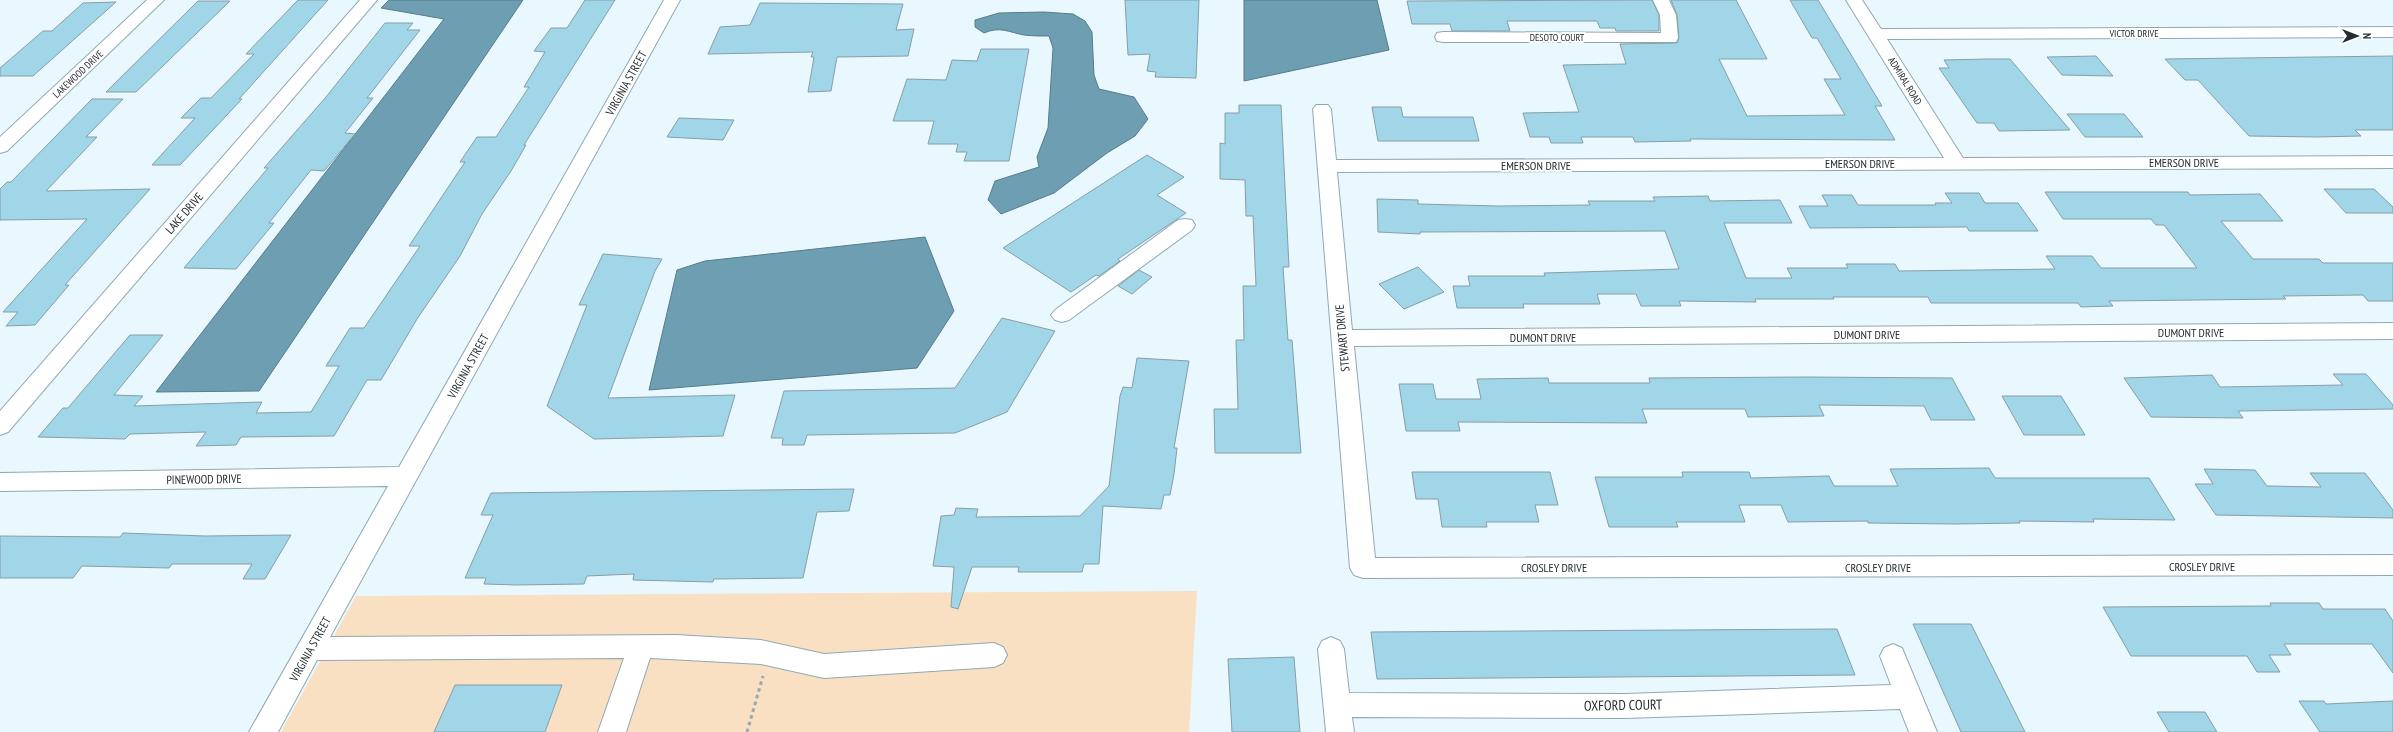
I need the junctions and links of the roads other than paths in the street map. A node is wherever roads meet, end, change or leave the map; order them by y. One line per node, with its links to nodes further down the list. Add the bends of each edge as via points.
1 (156, 0): 10 (street, LAKEWOOD DRIVE)
2 (369, 0): 18 (street, LAKE DRIVE)
3 (672, 0): 19 (street, VIRGINIA STREET)
4 (1661, 0): 8 (street, DESOTO COURT, via 1668,15 1670,38)
5 (1854, 0): 7 (street, ADMIRAL ROAD)
6 (2393, 32): 7 (street, VICTOR DRIVE)
7 (1875, 34): 11 (street, ADMIRAL ROAD)
8 (1443, 37)
9 (1322, 109): 13 (street, STEWART DRIVE)
10 (0, 147)
11 (1956, 162): 12 (street, EMERSON DRIVE); 13 (street, EMERSON DRIVE)
12 (2393, 162)
13 (1328, 166): 17 (street, STEWART DRIVE)
14 (1185, 225): 15 (street)
15 (1062, 315)
16 (2393, 331): 17 (street, DUMONT DRIVE)
17 (1342, 338): 22 (street, STEWART DRIVE)
18 (0, 426)
19 (407, 476): 20 (street, PINEWOOD DRIVE); 24 (street, VIRGINIA STREET)
20 (0, 482)
21 (2393, 566): 22 (street, CROSLEY DRIVE)
22 (1363, 568)
23 (641, 646): 24 (street); 26 (street, via 676,646 769,654 824,666); 31 (street)
24 (310, 649): 30 (street, VIRGINIA STREET)
25 (1331, 649): 29 (street)
26 (994, 656)
27 (1893, 656): 28 (street)
28 (1909, 697): 29 (street, OXFORD COURT, via 1625,706); 33 (street)
29 (1337, 705): 32 (street)
30 (263, 732)
31 (612, 732)
32 (1340, 732)
33 (1923, 732)

